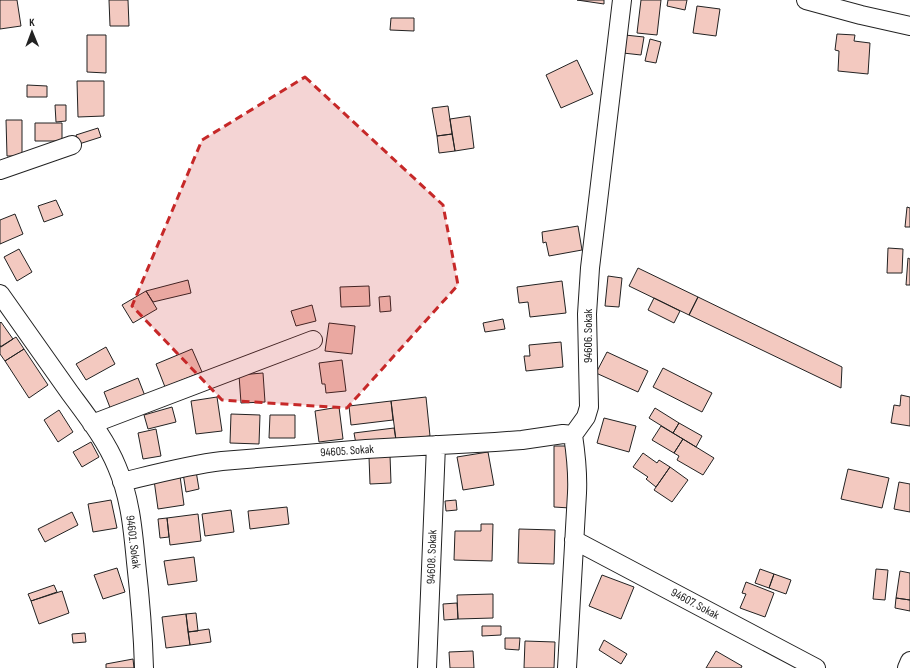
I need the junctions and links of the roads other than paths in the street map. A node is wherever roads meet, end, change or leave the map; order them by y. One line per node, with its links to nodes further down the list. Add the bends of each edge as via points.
1 (622, 0): 9 (street, 94606. Sokak, via 590,268 587,314 589,407 586,417)
2 (806, 0): 3 (street)
3 (910, 26)
4 (72, 145): 5 (street)
5 (0, 170)
6 (0, 294): 8 (street, 94601. Sokak)
7 (313, 340): 8 (street)
8 (92, 424): 11 (street, 94601. Sokak, via 110,453)
9 (573, 435): 10 (street, 94605. Sokak); 12 (street, via 578,470)
10 (436, 445): 11 (street, 94605. Sokak, via 202,464); 15 (street, 94608. Sokak)
11 (122, 482): 14 (street, 94601. Sokak, via 132,524)
12 (574, 540): 16 (street); 17 (street, 94607. Sokak)
13 (910, 661): 18 (street)
14 (144, 668)
15 (427, 668)
16 (567, 668)
17 (816, 668)
18 (907, 668)

